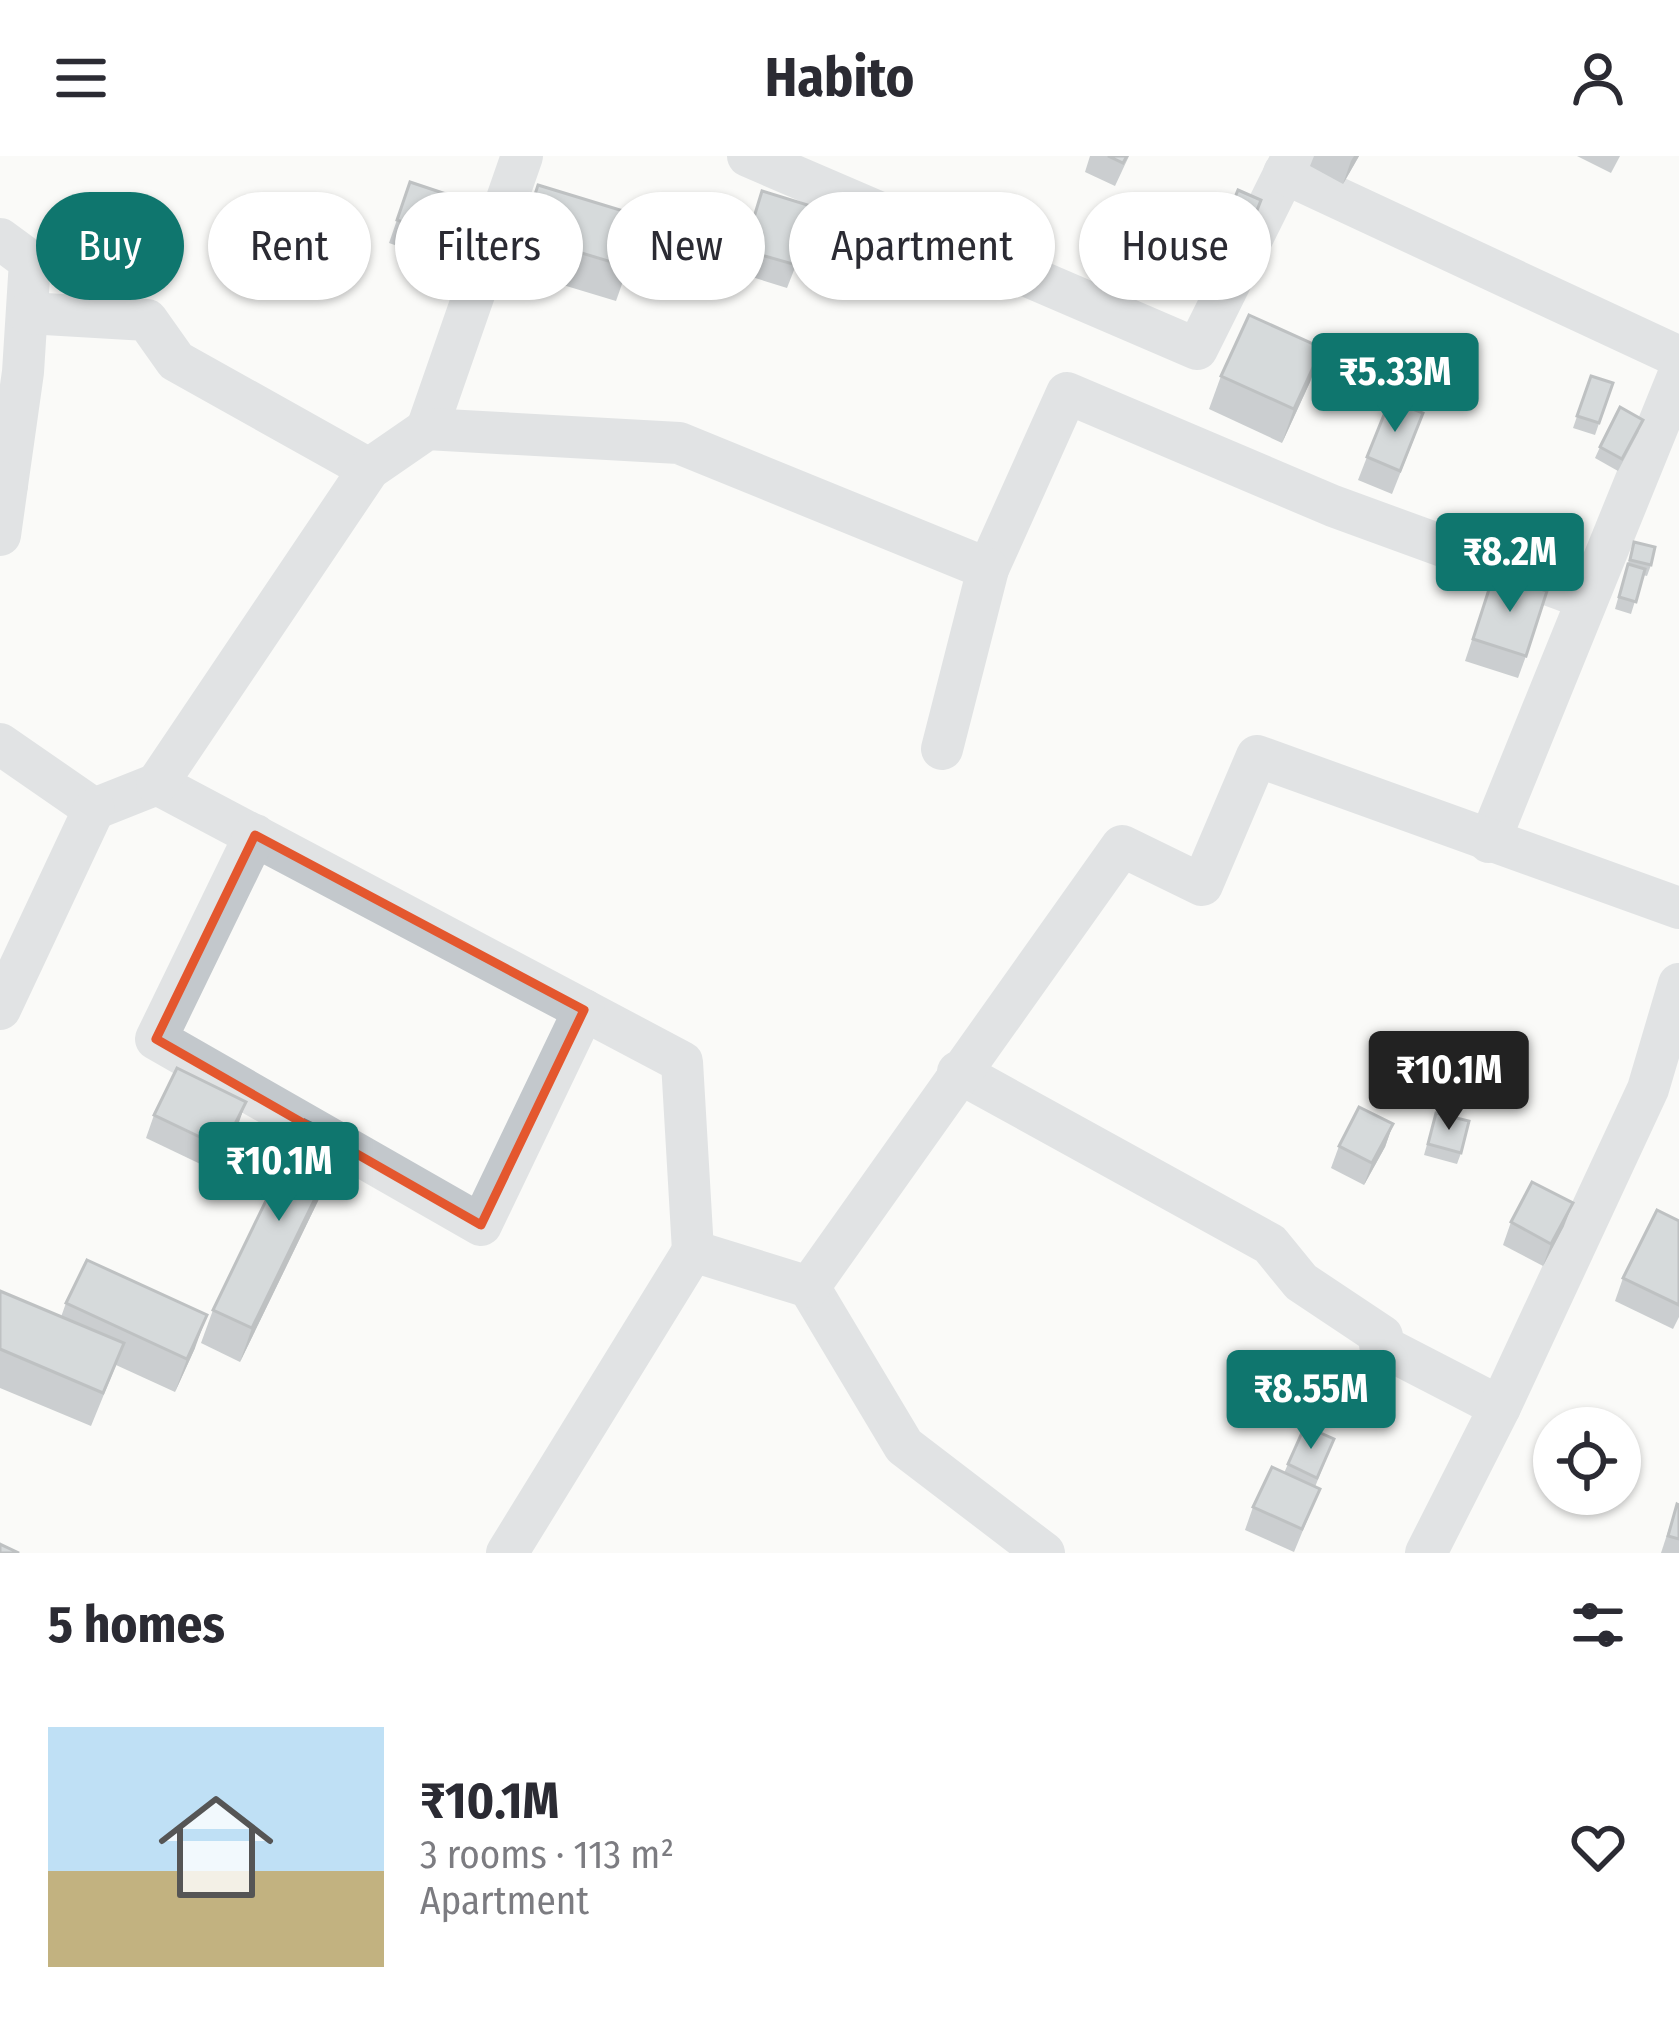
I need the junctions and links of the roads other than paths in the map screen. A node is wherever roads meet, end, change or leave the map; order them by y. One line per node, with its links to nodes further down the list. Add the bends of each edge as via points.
1 (522, 156): 8 (street)
2 (748, 156): 3 (street, via 1197,349)
3 (1289, 165): 6 (street)
4 (0, 239): 5 (street, via 30,261)
5 (28, 314): 9 (street, via 147,320 176,361); 10 (street)
6 (1679, 357)
7 (1679, 374): 13 (street)
8 (427, 429): 9 (street); 12 (street, via 679,443)
9 (369, 469): 16 (street)
10 (3, 484): 11 (street)
11 (0, 535)
12 (988, 569): 13 (street, via 1067,392 1333,506); 15 (street)
13 (1585, 598): 19 (street)
14 (0, 744): 17 (street)
15 (942, 749)
16 (158, 784): 17 (street); 18 (street)
17 (94, 809): 22 (street)
18 (255, 836): 23 (street); 23 (street, via 156,1039 481,1225)
19 (1489, 842): 20 (street); 24 (street, via 1257,756 1202,885 1122,846)
20 (1679, 908)
21 (1679, 984): 25 (street)
22 (0, 1009)
23 (584, 1010): 26 (street, via 682,1062)
24 (958, 1072): 27 (street); 28 (street, via 1270,1244 1301,1282 1382,1336 1380,1345)
25 (1663, 1094): 28 (street)
26 (693, 1251): 27 (street); 29 (street)
27 (809, 1288): 30 (street, via 904,1445)
28 (1501, 1407): 31 (street)
29 (507, 1553)
30 (1045, 1553)
31 (1426, 1553)

